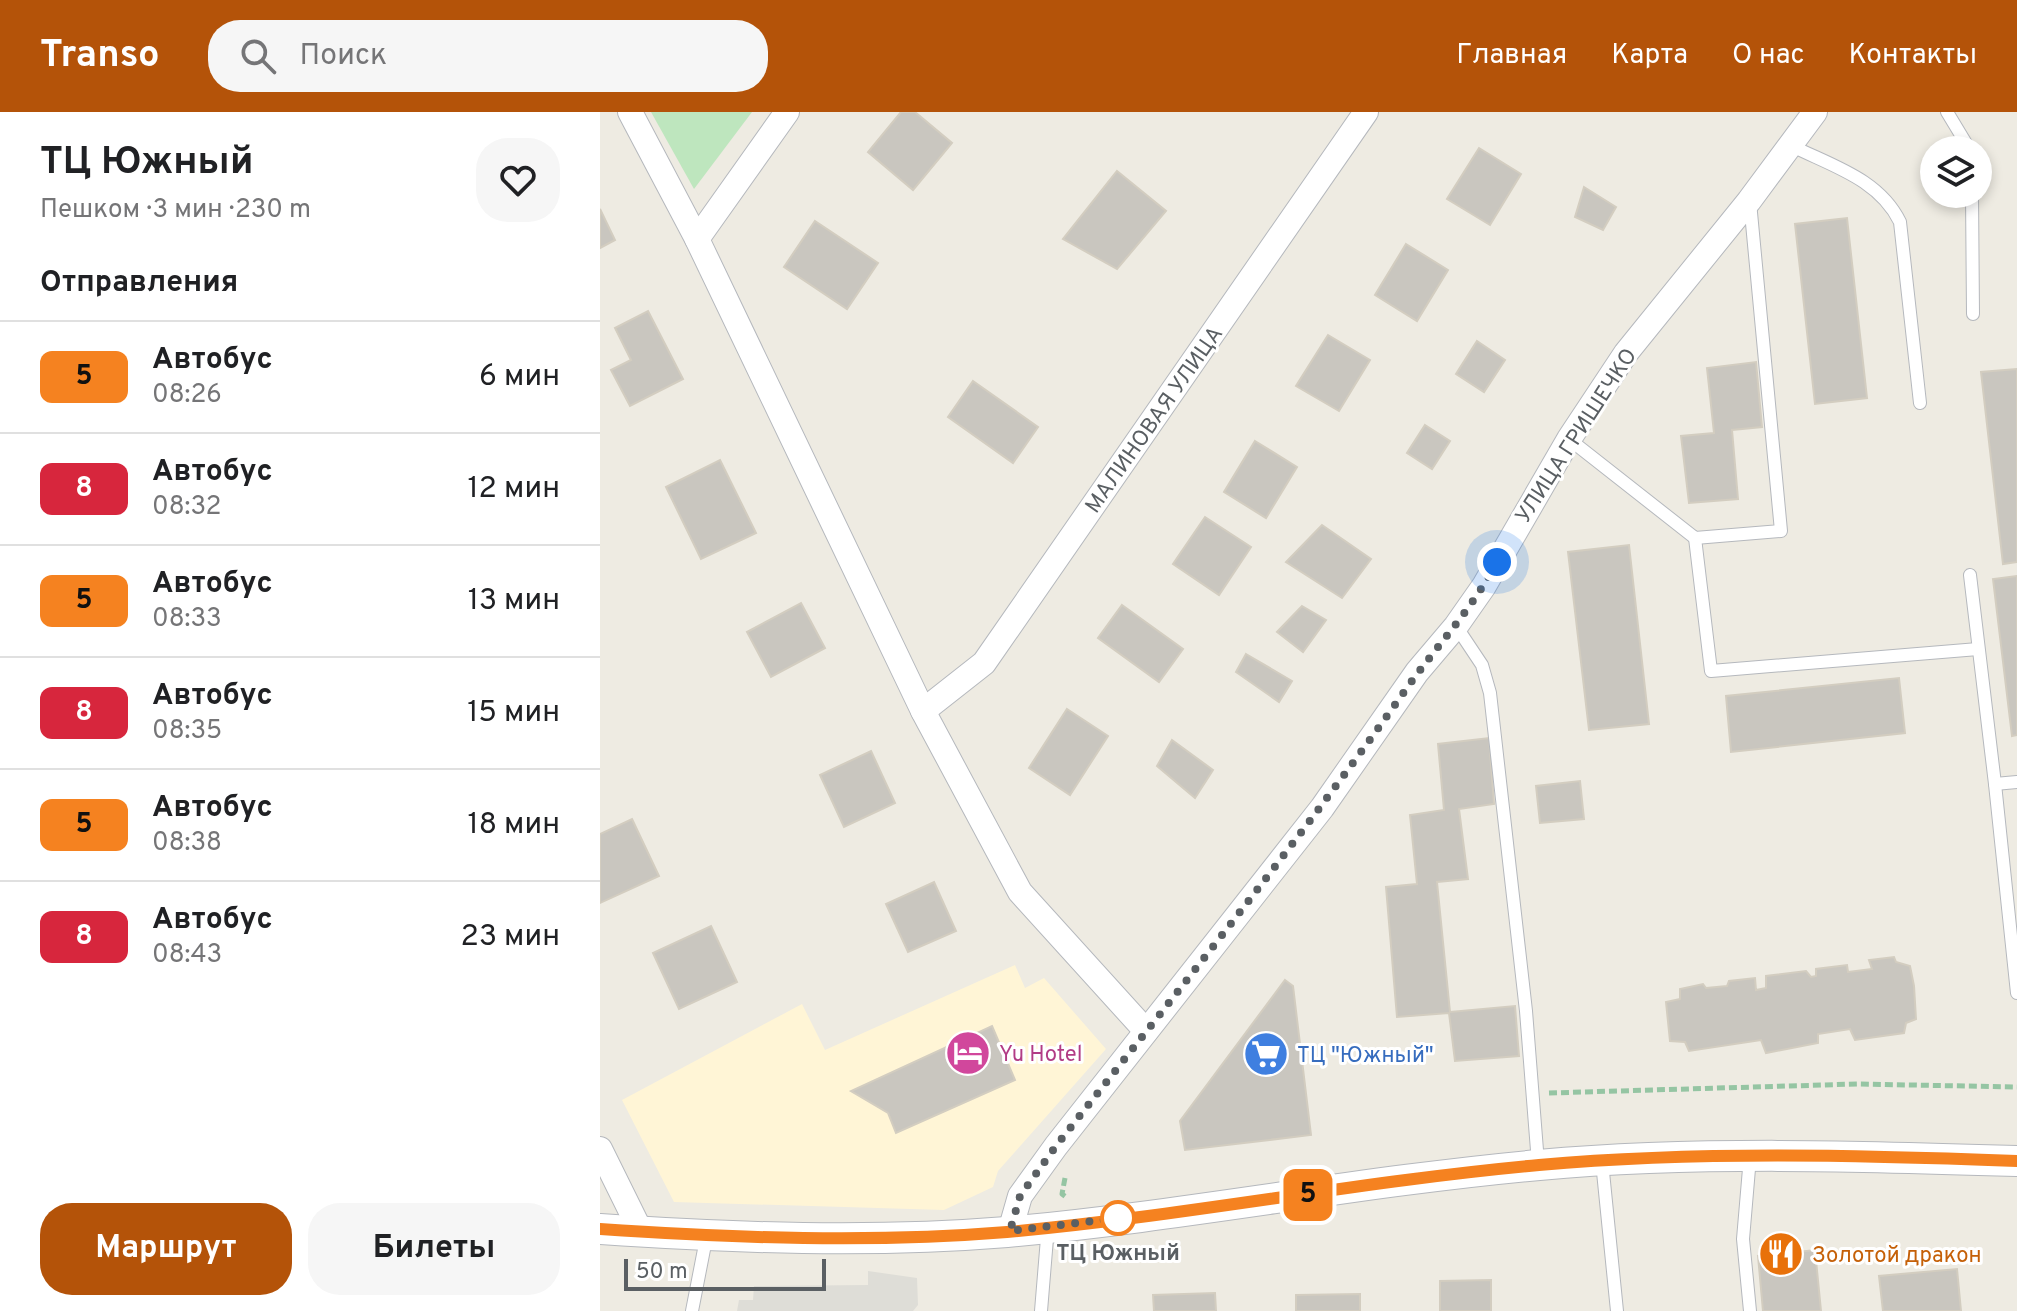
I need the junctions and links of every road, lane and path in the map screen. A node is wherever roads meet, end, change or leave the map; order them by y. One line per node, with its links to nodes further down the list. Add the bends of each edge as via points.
1 (630, 112): 10 (street)
2 (787, 112): 10 (street)
3 (1366, 112): 18 (street, МАЛИНОВАЯ УЛИЦА, via 984,663)
4 (1815, 112): 7 (street, УЛИЦА ГРИШЕЧКО)
5 (1947, 112): 6 (lane)
6 (1962, 136)
7 (1792, 146): 8 (street, УЛИЦА ГРИШЕЧКО); 12 (lane, via 1872,185 1891,203 1900,222)
8 (1749, 201): 13 (street, УЛИЦА ГРИШЕЧКО, via 1626,353); 14 (lane, via 1781,531)
9 (1972, 208): 11 (lane)
10 (697, 239): 18 (street)
11 (1973, 314)
12 (1920, 403)
13 (1569, 439): 14 (lane); 16 (street, УЛИЦА ГРИШЕЧКО)
14 (1695, 538): 17 (lane, via 1711,671)
15 (1970, 575): 17 (lane)
16 (1456, 626): 22 (street, УЛИЦА ГРИШЕЧКО, via 1417,672 1322,808); 24 (lane, via 1482,665 1490,693)
17 (1978, 649): 20 (lane)
18 (923, 711): 22 (street, via 1020,892)
19 (2017, 782): 20 (lane)
20 (1995, 784): 21 (lane)
21 (2017, 993)
22 (1146, 1031): 34 (street, УЛИЦА ГРИШЕЧКО, via 1020,1196)
23 (2017, 1087): 24 (path, via 1857,1084)
24 (1532, 1094): 29 (lane)
25 (600, 1149): 35 (street)
26 (1750, 1157): 27 (street); 28 (street); 40 (lane, via 1743,1239)
27 (2017, 1161)
28 (1602, 1162): 29 (street); 39 (lane)
29 (1538, 1165): 32 (street)
30 (1070, 1169): 31 (path, via 1062,1194)
31 (1075, 1203)
32 (1048, 1226): 34 (street); 38 (lane)
33 (600, 1229): 35 (street)
34 (1010, 1231): 36 (street, via 910,1238)
35 (641, 1232): 36 (street)
36 (707, 1234): 37 (lane)
37 (692, 1311)
38 (1041, 1311)
39 (1617, 1311)
40 (1750, 1311)

